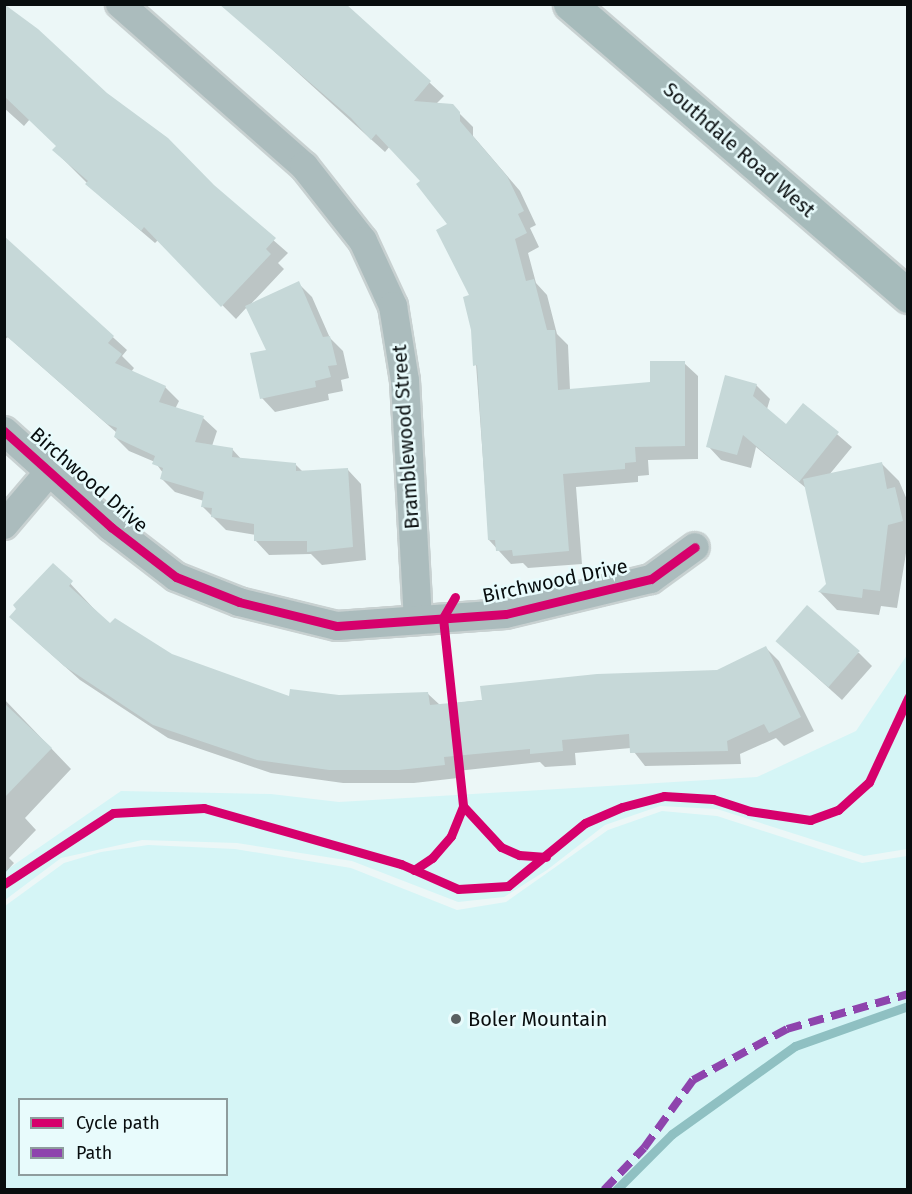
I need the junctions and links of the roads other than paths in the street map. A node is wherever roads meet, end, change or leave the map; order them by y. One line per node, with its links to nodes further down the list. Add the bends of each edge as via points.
1 (120, 4): 8 (street, Bramblewood Street, via 304,166 363,241 393,306 405,381)
2 (570, 4): 3 (main road, Southdale Road West)
3 (908, 296)
4 (4, 431): 5 (street, Birchwood Drive)
5 (50, 471): 6 (street); 8 (street, Birchwood Drive, via 111,527 176,577 239,602 337,626)
6 (4, 525)
7 (695, 547): 8 (street, Birchwood Drive, via 651,579 506,614)
8 (418, 619)

